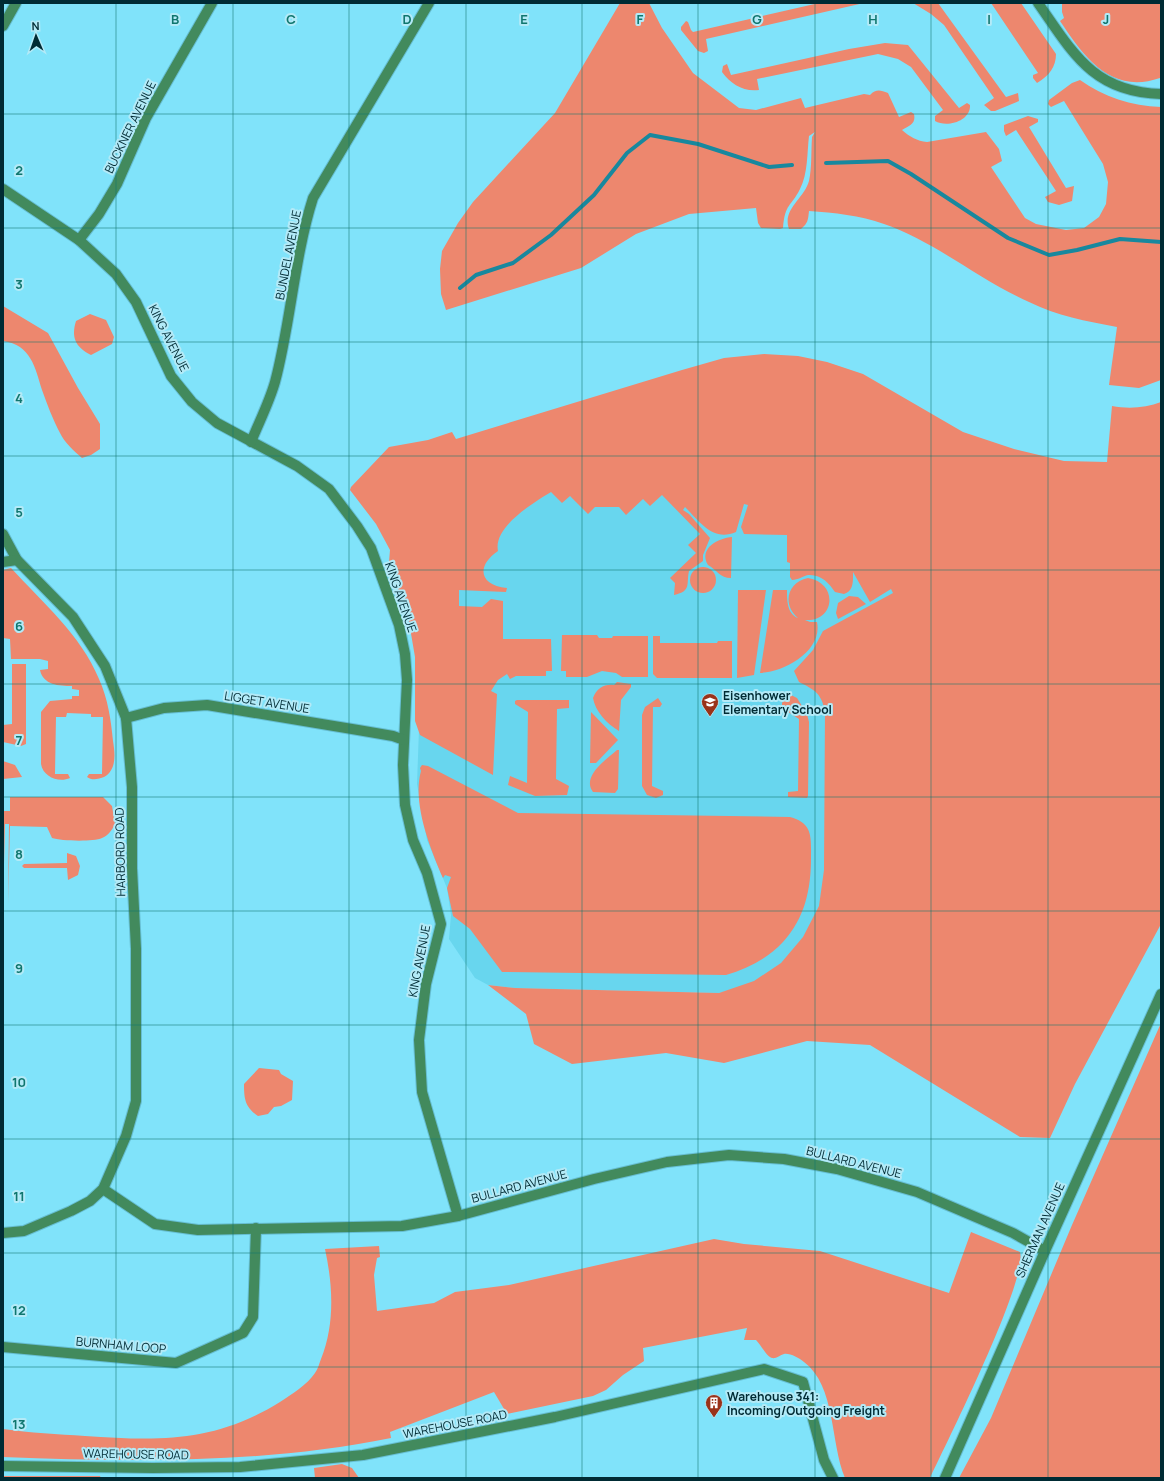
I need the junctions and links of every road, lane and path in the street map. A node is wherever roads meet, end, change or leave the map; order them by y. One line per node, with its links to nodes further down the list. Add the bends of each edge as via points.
1 (16, 3): 5 (street)
2 (212, 3): 8 (street, BUCKNER AVENUE, via 146,118 117,184)
3 (429, 3): 9 (street, BUNDEL AVENUE, via 313,198 306,221 274,384)
4 (1038, 3): 6 (street, via 1082,63 1105,81 1148,94)
5 (3, 26)
6 (1161, 94)
7 (3, 189): 8 (street, KING AVENUE)
8 (79, 240): 9 (street, KING AVENUE, via 116,274 136,302 171,376 192,402 217,423)
9 (251, 442): 14 (street, KING AVENUE, via 297,466 329,489 350,515 370,548 399,625 405,654 407,680)
10 (3, 534): 11 (street, HARBORD ROAD)
11 (17, 560): 12 (street); 13 (street, HARBORD ROAD, via 73,617 105,666)
12 (3, 562)
13 (126, 718): 14 (street, LIGGET AVENUE, via 164,708 207,705 379,733); 16 (street, HARBORD ROAD, via 132,787 136,1101 126,1136)
14 (404, 740): 17 (street, KING AVENUE, via 405,805 413,840 427,873 441,924 426,984 419,1040 422,1092)
15 (1161, 994): 20 (street, SHERMAN AVENUE)
16 (103, 1189): 18 (street, BULLARD AVENUE, via 155,1224 198,1230); 19 (street, via 90,1201 71,1211 24,1231)
17 (458, 1216): 18 (street, BULLARD AVENUE, via 402,1226); 20 (street, BULLARD AVENUE, via 667,1162 729,1155 784,1159 837,1169 917,1192 1013,1234)
18 (256, 1228): 21 (street, BURNHAM LOOP, via 253,1317 243,1333 176,1363)
19 (3, 1233)
20 (1045, 1251): 24 (street, SHERMAN AVENUE)
21 (3, 1347)
22 (3, 1466): 23 (street, WAREHOUSE ROAD, via 240,1467 363,1455 555,1417 764,1369 804,1382 824,1460)
23 (833, 1478)
24 (945, 1478)

